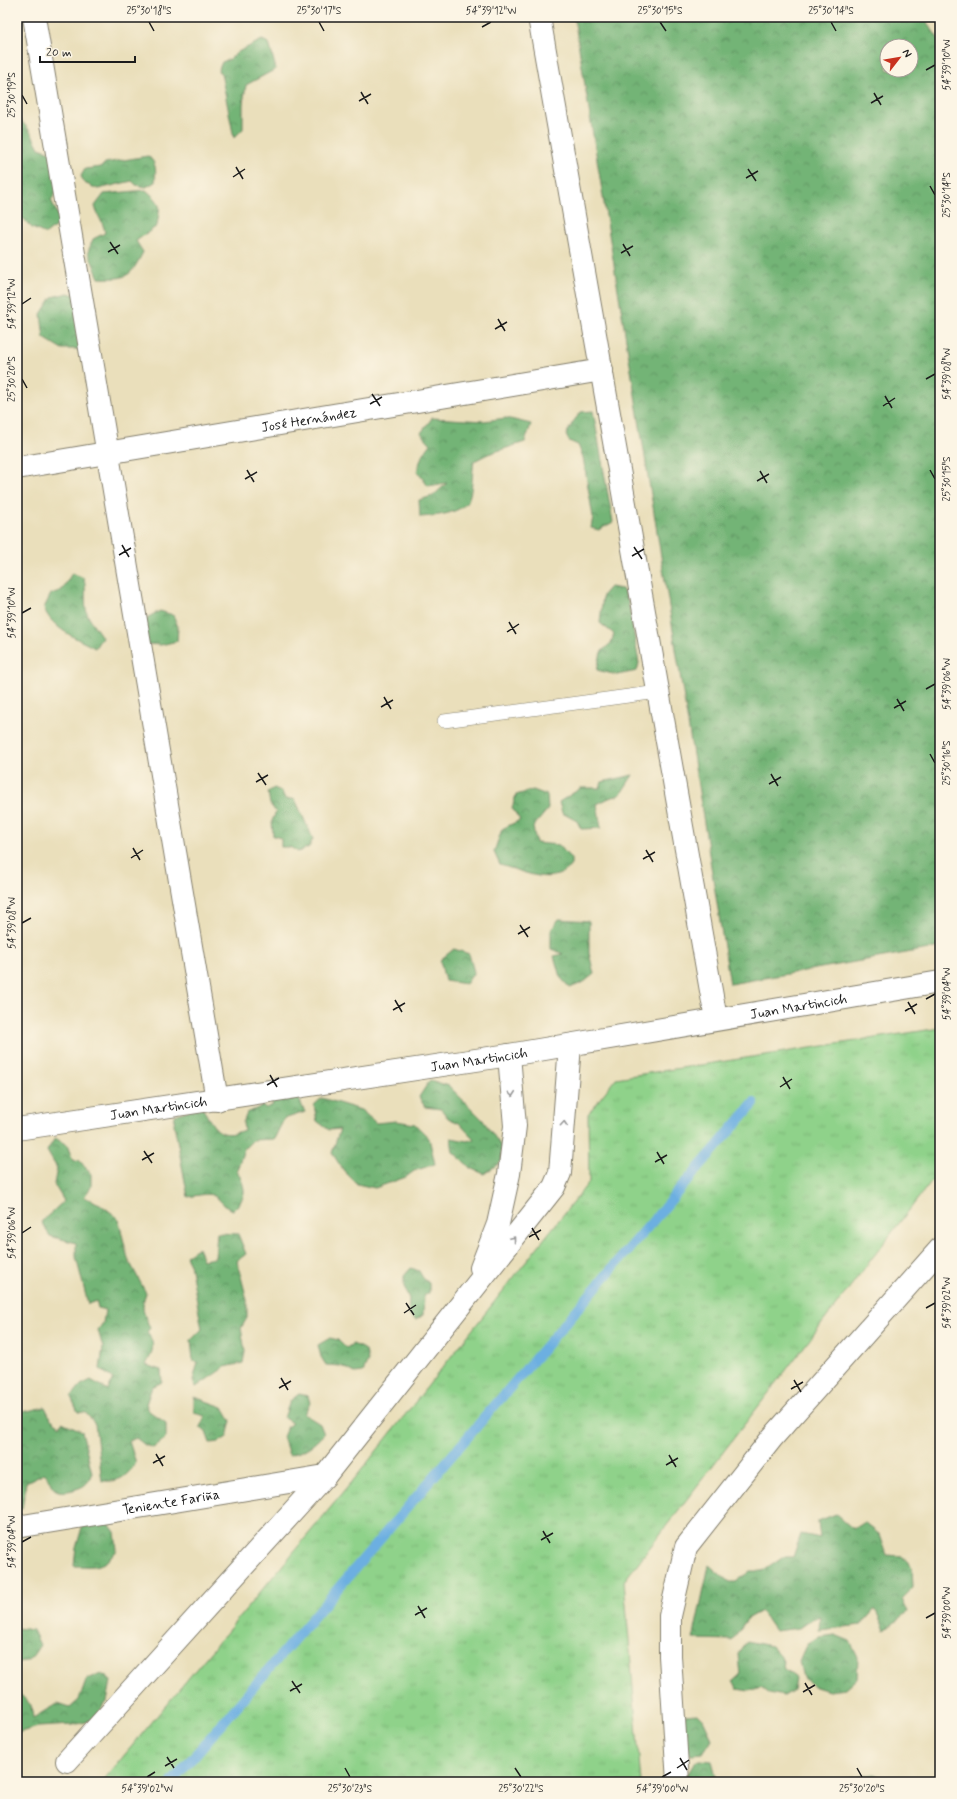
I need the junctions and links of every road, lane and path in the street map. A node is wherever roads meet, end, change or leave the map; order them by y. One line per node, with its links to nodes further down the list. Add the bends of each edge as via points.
1 (34, 17): 4 (street)
2 (539, 17): 3 (street)
3 (602, 370): 4 (street, José Hernández); 6 (street)
4 (108, 452): 5 (street, José Hernández); 12 (street)
5 (17, 468)
6 (658, 692): 7 (lane); 9 (street)
7 (444, 721)
8 (940, 982): 9 (street, Juan Martincich)
9 (716, 1019): 10 (street, Juan Martincich)
10 (570, 1045): 11 (street, Juan Martincich); 15 (street, one-way to 10, via 554,1187 560,1173)
11 (509, 1055): 12 (street, Juan Martincich); 15 (street, one-way to 15, via 515,1126 509,1174 498,1224)
12 (217, 1100): 13 (street, Juan Martincich)
13 (17, 1129)
14 (940, 1249): 19 (street, via 772,1438 686,1547 670,1616)
15 (471, 1291): 16 (street)
16 (325, 1476): 17 (street, Teniente Fariña); 18 (street)
17 (17, 1527)
18 (67, 1761)
19 (678, 1782)

